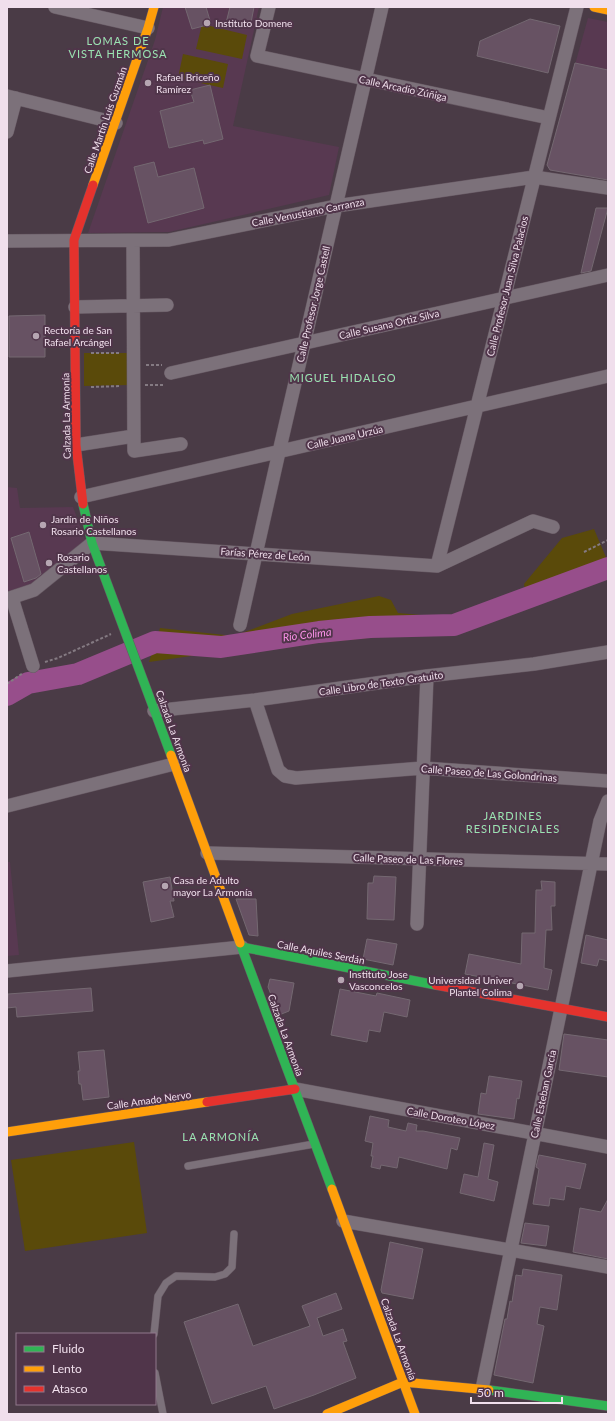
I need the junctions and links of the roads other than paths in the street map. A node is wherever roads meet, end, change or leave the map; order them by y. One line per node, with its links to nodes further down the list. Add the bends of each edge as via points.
1 (54, 7): 8 (street)
2 (154, 7): 8 (street, Calle Martín Luis Guzmán)
3 (268, 7): 9 (street, Calle Arcadio Zúñiga, via 257,56)
4 (382, 7): 9 (street, Calle Profesor Jorge Castell)
5 (577, 7): 11 (street, Calle Profesor Juan Silva Palacios)
6 (601, 9): 7 (lane)
7 (608, 20)
8 (148, 28): 12 (street, Calle Martín Luis Guzmán)
9 (365, 80): 11 (street, Calle Arcadio Zúñiga); 16 (street, Calle Profesor Jorge Castell)
10 (12, 97): 12 (street); 13 (street)
11 (549, 118): 14 (street, Calle Profesor Juan Silva Palacios)
12 (116, 123): 17 (street, Calle Martín Luis Guzmán)
13 (7, 132)
14 (534, 177): 15 (street, Calle Venustiano Carranza); 16 (street, Calle Venustiano Carranza); 21 (street, Calle Profesor Juan Silva Palacios)
15 (608, 188)
16 (336, 206): 19 (street, Calle Venustiano Carranza, via 170,240); 25 (street, Calle Profesor Jorge Castell)
17 (74, 240): 18 (street, Calle Venustiano Carranza); 19 (street, Calle Venustiano Carranza); 24 (street, Calzada La Armonía)
18 (7, 241)
19 (133, 241): 23 (street)
20 (608, 275): 21 (street, Calle Susana Ortiz Silva)
21 (504, 299): 25 (street, Calle Susana Ortiz Silva); 28 (street, Calle Profesor Juan Silva Palacios)
22 (167, 305): 23 (street)
23 (133, 306): 24 (street); 29 (street)
24 (75, 307): 31 (street, Calzada La Armonía)
25 (304, 343): 26 (street, Calle Susana Ortiz Silva); 32 (street, Calle Profesor Jorge Castell)
26 (171, 373)
27 (608, 376): 28 (street, Calle Juana Urzúa)
28 (477, 407): 32 (street, Calle Juana Urzúa); 37 (street, Calle Profesor Juan Silva Palacios)
29 (134, 436): 30 (street, via 134,450); 31 (street)
30 (181, 444)
31 (76, 446): 33 (street, Calzada La Armonía)
32 (279, 452): 33 (street, Calle Juana Urzúa); 36 (street, Calle Profesor Jorge Castell)
33 (81, 498): 35 (street, Calzada La Armonía)
34 (553, 527): 37 (street, via 533,521)
35 (92, 542): 36 (street, Farías Pérez de León); 38 (street, via 34,590); 44 (street, Calzada La Armonía)
36 (256, 554): 37 (street, Farías Pérez de León); 39 (street, Calle Profesor Jorge Castell)
37 (437, 566)
38 (9, 598): 41 (street)
39 (240, 625)
40 (608, 652): 42 (street, Calle Libro de Texto Gratuito, via 534,664)
41 (33, 666)
42 (427, 676): 43 (street, Calle Libro de Texto Gratuito); 46 (street)
43 (255, 700): 44 (street, Calle Libro de Texto Gratuito); 46 (street, Calle Paseo de Las Golondrinas, via 278,770 286,776 296,778)
44 (154, 711): 45 (street, Calzada La Armonía)
45 (174, 764): 49 (street); 50 (street, Calzada La Armonía)
46 (423, 768): 47 (street, Calle Paseo de Las Golondrinas); 51 (street)
47 (608, 781)
48 (608, 801): 52 (street, Calle Esteban García, via 600,821)
49 (7, 806)
50 (207, 853): 51 (street, Calle Paseo de Las Flores); 55 (street, Calzada La Armonía)
51 (420, 859): 52 (street, Calle Paseo de Las Flores); 54 (street)
52 (591, 863): 53 (street, Calle Paseo de Las Flores); 57 (street, Calle Esteban García)
53 (608, 864)
54 (418, 924)
55 (242, 948): 56 (street); 57 (street, Calle Aquiles Serdán); 59 (street, Calzada La Armonía)
56 (7, 971)
57 (561, 1010): 58 (street, Calle Aquiles Serdán); 61 (street, Calle Esteban García)
58 (608, 1017)
59 (295, 1089): 60 (street, Calle Amado Nervo); 61 (street, Calle Doroteo López); 62 (street, Calzada La Armonía)
60 (7, 1132)
61 (535, 1133): 63 (street, Calle Doroteo López); 67 (street, Calle Esteban García)
62 (315, 1143): 64 (lane); 65 (street, Calzada La Armonía)
63 (608, 1147)
64 (188, 1166)
65 (344, 1221): 67 (street); 71 (street, Calzada La Armonía)
66 (234, 1234): 69 (lane, via 232,1267 225,1274 215,1277 176,1276 166,1283 158,1296)
67 (511, 1250): 68 (street); 72 (street, Calle Esteban García)
68 (608, 1267)
69 (154, 1333)
70 (156, 1378): 74 (lane)
71 (403, 1382): 72 (street); 75 (street); 76 (street, Calzada La Armonía)
72 (482, 1389): 73 (street)
73 (608, 1406)
74 (163, 1414)
75 (327, 1414)
76 (415, 1414)

